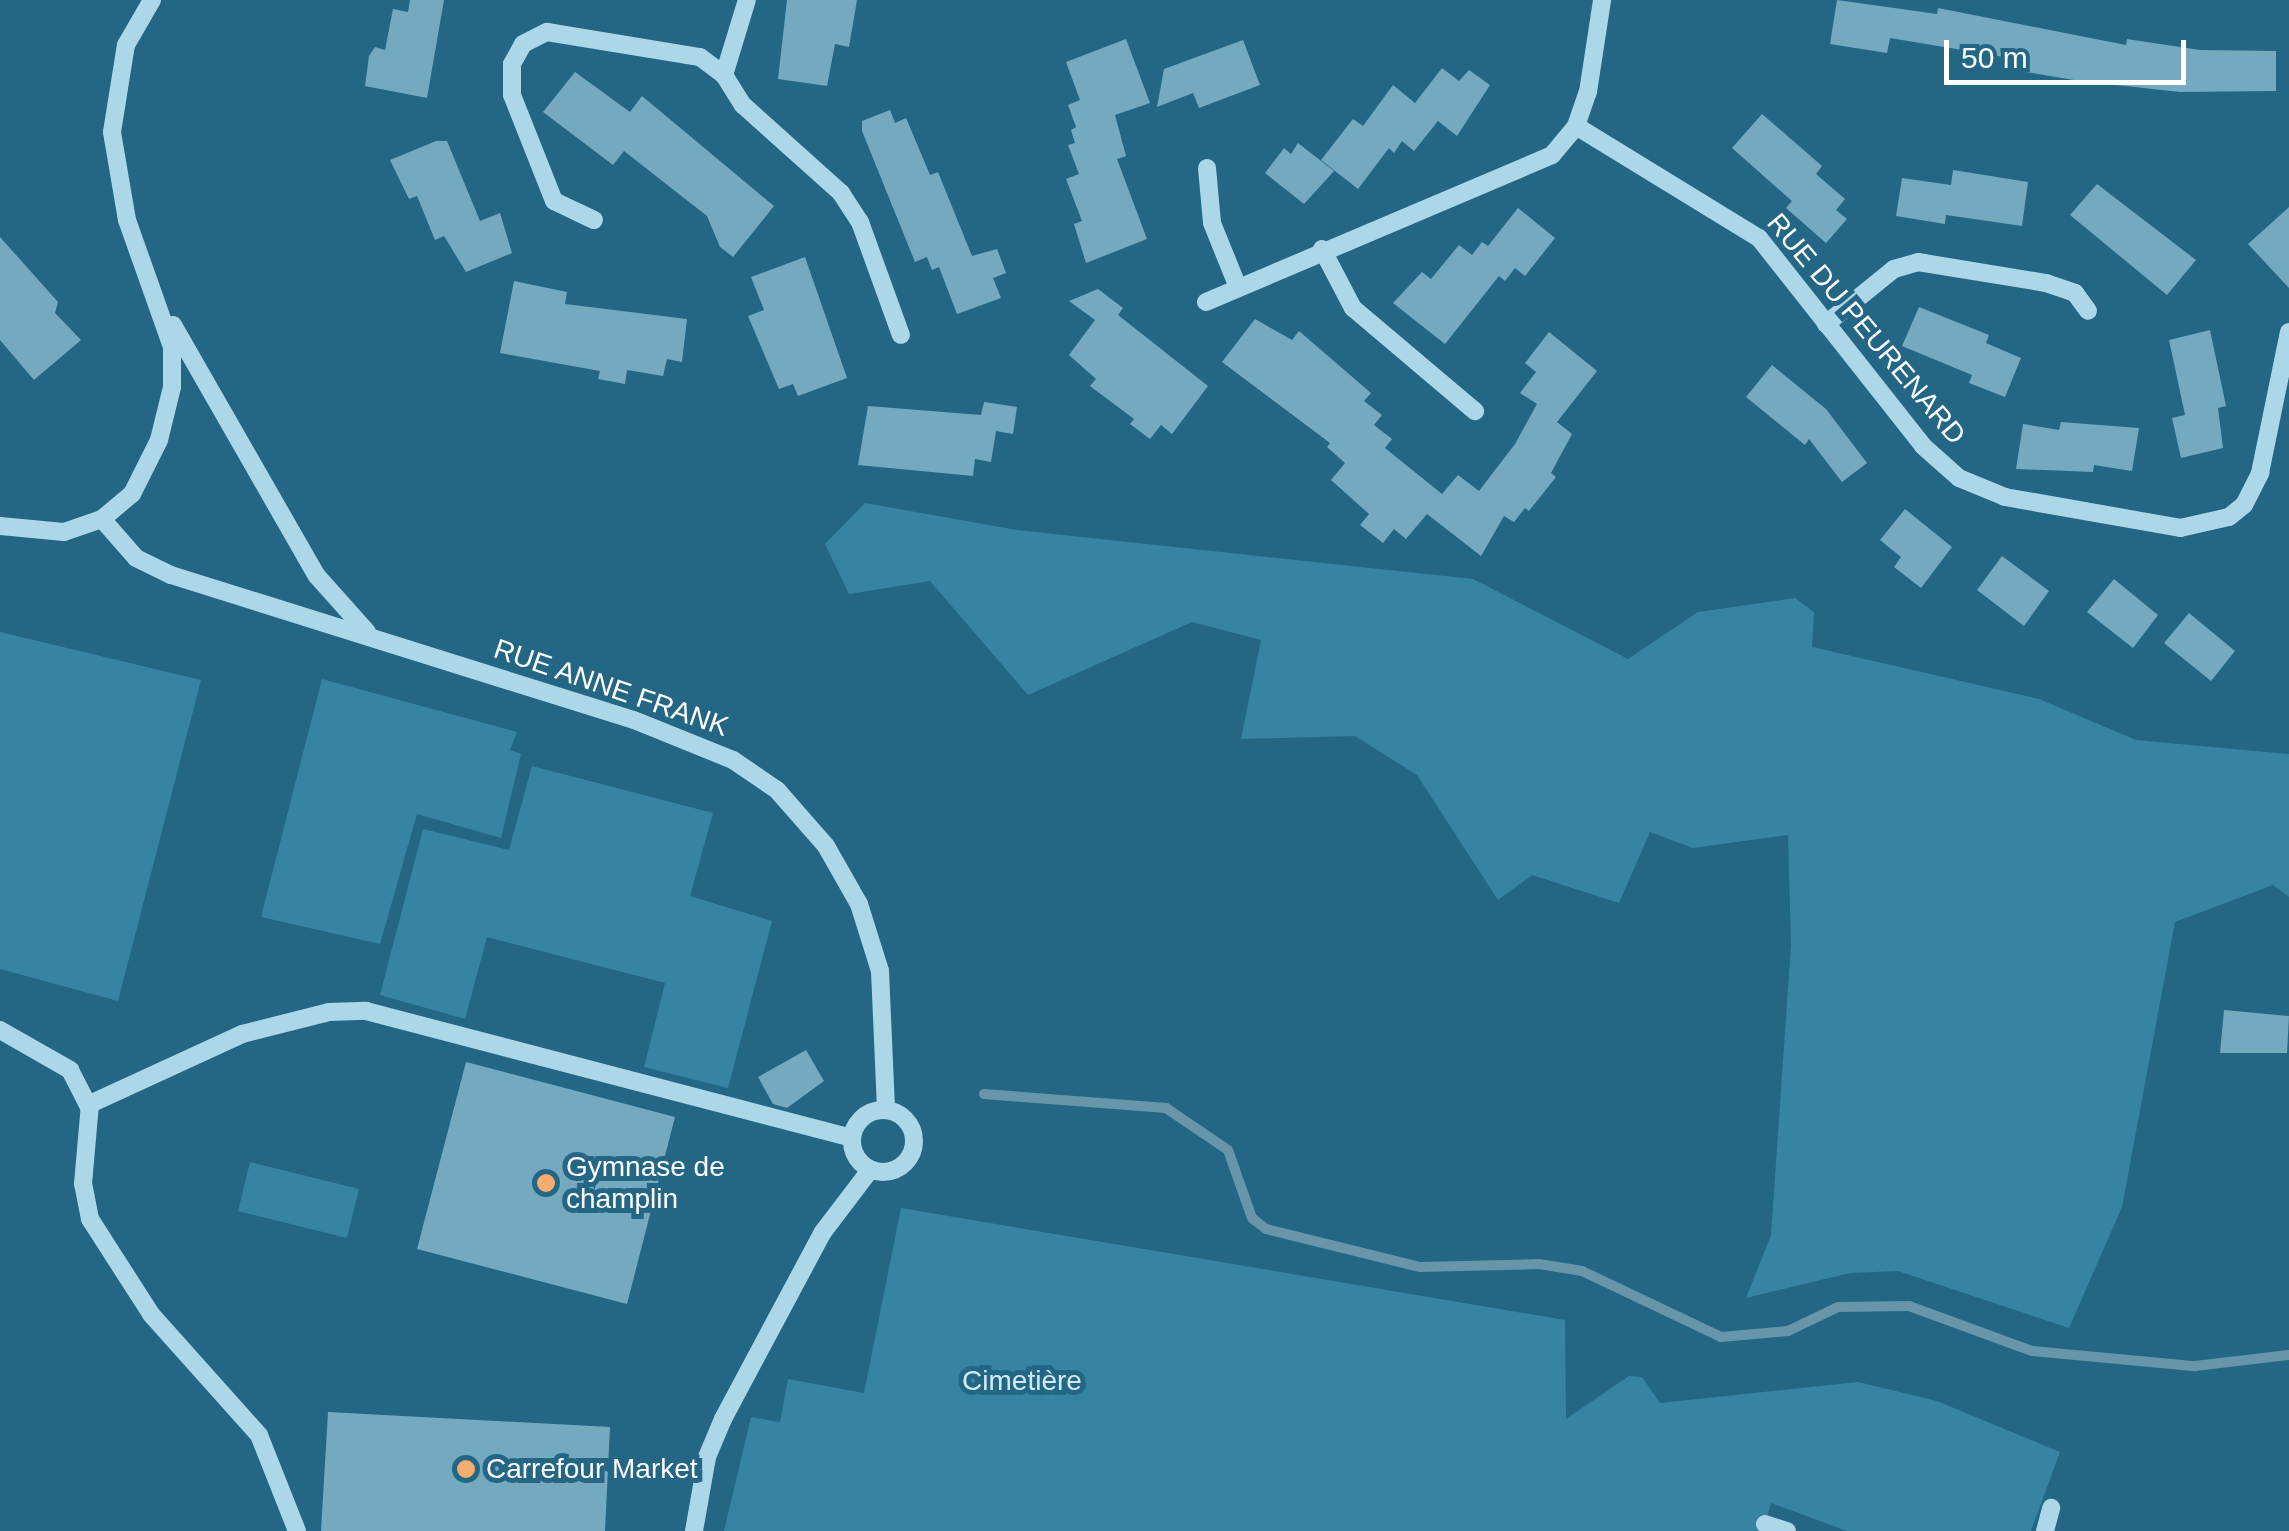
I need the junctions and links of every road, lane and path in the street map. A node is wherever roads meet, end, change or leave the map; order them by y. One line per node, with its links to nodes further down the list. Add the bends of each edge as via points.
1 (152, 0): 11 (street, via 126,45 112,132 127,220)
2 (748, 0): 4 (street)
3 (1602, 0): 5 (street)
4 (724, 75): 7 (street, via 700,57 547,32 523,44 512,64 512,95 554,201); 15 (street, via 743,104 841,193 860,222)
5 (1576, 126): 8 (street, via 1535,166); 13 (street, RUE DU PEURENARD, via 1759,238)
6 (1207, 168): 9 (street, via 1212,223)
7 (594, 220)
8 (1322, 249): 9 (street); 16 (street, via 1353,308)
9 (1237, 285): 10 (street)
10 (1206, 302)
11 (164, 311): 17 (street, via 172,387 159,440 132,494); 19 (street, via 317,576)
12 (2088, 311): 13 (street, via 2075,293 2046,283 1918,262 1894,269)
13 (1826, 324): 14 (street, RUE DU PEURENARD, via 1923,446 1959,478 2020,501 2180,528 2229,517 2254,491)
14 (2289, 332)
15 (900, 335)
16 (1476, 411)
17 (102, 519): 18 (street, via 64,532); 19 (street, RUE ANNE FRANK, via 136,558 172,575)
18 (0, 526)
19 (370, 636): 22 (street, RUE ANNE FRANK, via 677,736 733,760 777,790 826,846 859,904 880,970)
20 (0, 1030): 21 (street, via 70,1070)
21 (89, 1107): 23 (street, via 242,1034 328,1012 366,1012); 27 (street, via 83,1184 90,1219 150,1314 259,1435)
22 (886, 1110): 23 (street, via 868,1114); 24 (street, via 910,1126 912,1154 898,1168)
23 (852, 1138): 24 (street, via 856,1157)
24 (870, 1170): 28 (street, via 824,1232 723,1419 707,1457)
25 (2051, 1508): 30 (street)
26 (1765, 1524): 29 (street)
27 (296, 1531)
28 (694, 1531)
29 (1786, 1531)
30 (2046, 1531)

